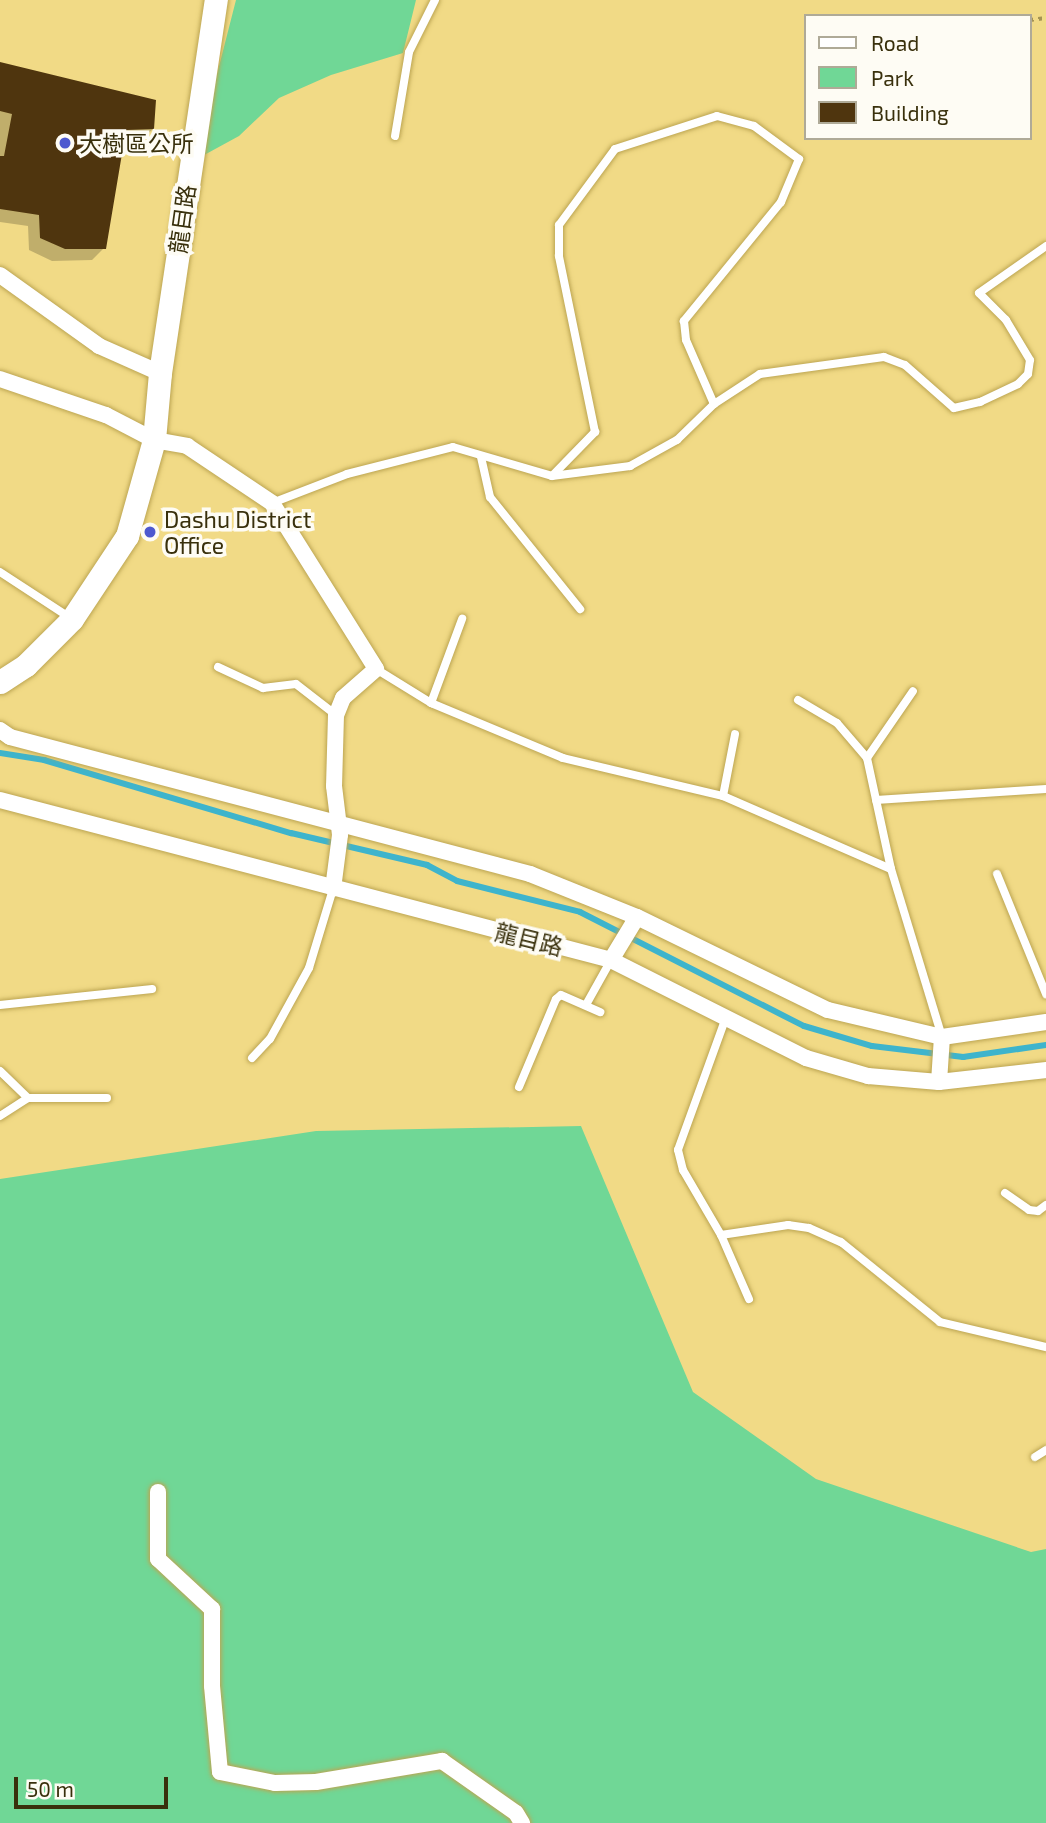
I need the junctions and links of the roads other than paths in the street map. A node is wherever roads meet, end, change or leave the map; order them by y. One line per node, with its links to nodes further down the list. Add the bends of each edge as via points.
1 (216, 0): 6 (street, 龍目路)
2 (435, 0): 3 (lane, via 409,52)
3 (395, 136)
4 (1046, 246): 8 (lane, via 979,293 1006,320 1030,360 1028,374 1018,384 980,402 954,408 905,365 884,357 760,374)
5 (0, 275): 6 (street, via 99,346)
6 (160, 373): 9 (street, 龍目路)
7 (0, 379): 9 (street, via 106,415)
8 (713, 404): 11 (lane, via 677,440 631,466); 11 (lane, via 686,340 684,321 781,202 799,159 754,126 717,116 615,149 559,225 559,256 595,432)
9 (154, 439): 12 (street, via 187,446); 15 (street, 龍目路, via 127,537)
10 (481, 457): 11 (lane); 12 (lane, via 453,447 399,459); 14 (lane, via 490,497)
11 (552, 476)
12 (272, 503): 18 (street)
13 (0, 572): 15 (lane)
14 (580, 609)
15 (72, 619): 19 (street, 龍目路, via 26,664)
16 (462, 619): 22 (lane)
17 (218, 667): 23 (lane, via 263,688 296,684)
18 (376, 669): 22 (lane); 23 (street, via 343,698)
19 (0, 682)
20 (913, 691): 26 (lane)
21 (798, 700): 26 (lane, via 837,723)
22 (431, 704): 28 (lane, via 563,758)
23 (336, 715): 31 (street)
24 (0, 730): 31 (street, via 10,737)
25 (735, 734): 28 (lane)
26 (867, 758): 30 (lane)
27 (1046, 789): 30 (lane)
28 (723, 796): 32 (lane)
29 (0, 800): 34 (street, 龍目路)
30 (877, 800): 32 (lane)
31 (339, 829): 34 (street); 35 (street, via 530,874)
32 (891, 869): 44 (lane)
33 (998, 874): 38 (lane)
34 (333, 889): 36 (street, 龍目路); 45 (lane, via 309,968 270,1039)
35 (636, 920): 36 (street); 44 (street, via 828,1010)
36 (614, 953): 39 (lane); 42 (street, 龍目路)
37 (152, 989): 40 (lane)
38 (1046, 995)
39 (587, 1003): 41 (lane); 49 (lane, via 561,995 556,999)
40 (0, 1004)
41 (600, 1012)
42 (725, 1020): 48 (street, 龍目路, via 819,1062 869,1076); 55 (lane, via 678,1150 683,1170)
43 (1046, 1023): 44 (street)
44 (942, 1041): 48 (street)
45 (252, 1058)
46 (1046, 1070): 48 (street, 龍目路)
47 (0, 1071): 50 (lane)
48 (939, 1076)
49 (519, 1087)
50 (28, 1098): 51 (lane); 52 (lane)
51 (107, 1098)
52 (0, 1116)
53 (1005, 1193): 54 (lane, via 1029,1210)
54 (1046, 1205)
55 (721, 1234): 56 (lane); 57 (lane, via 788,1225 809,1228 841,1242 940,1322)
56 (749, 1299)
57 (1046, 1347)
58 (1046, 1450): 59 (lane)
59 (1035, 1457)
60 (158, 1492): 61 (street, via 159,1559 212,1609 212,1686 220,1772 275,1783 316,1782 442,1761 516,1813)
61 (522, 1823)

